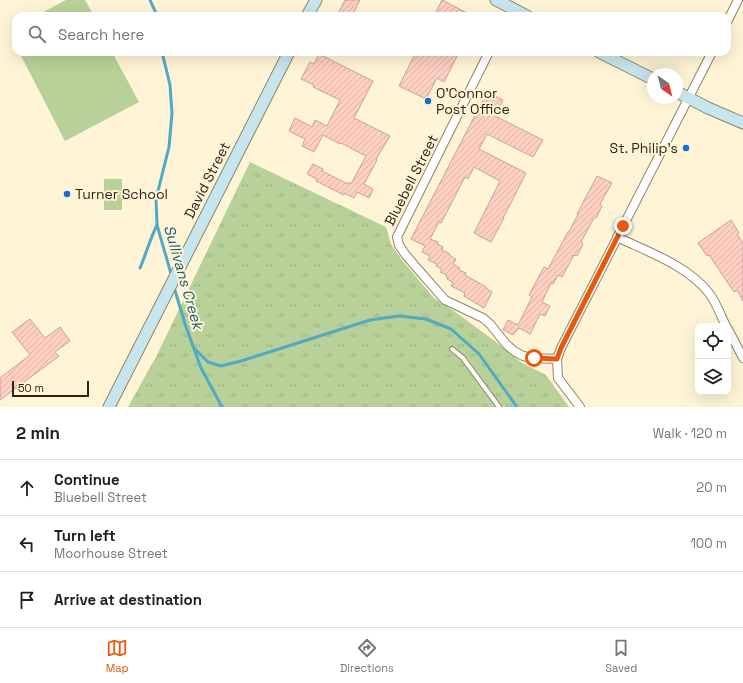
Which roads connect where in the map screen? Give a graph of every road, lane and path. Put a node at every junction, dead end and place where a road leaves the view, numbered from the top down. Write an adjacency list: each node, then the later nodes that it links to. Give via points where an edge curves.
1 (316, 0): 4 (street)
2 (496, 0): 5 (street)
3 (738, 0): 6 (street)
4 (309, 12)
5 (509, 12)
6 (731, 14)
7 (287, 56): 23 (street, David Street)
8 (487, 56): 20 (street, Bluebell Street, via 396,237 405,254 445,300 483,318 506,344 523,356)
9 (607, 56): 11 (street)
10 (710, 56): 13 (street)
11 (647, 77)
12 (683, 95): 13 (street)
13 (689, 98): 14 (street); 15 (street)
14 (743, 123)
15 (617, 238): 16 (street, via 693,276 710,294); 20 (street)
16 (724, 323)
17 (731, 335): 19 (street)
18 (452, 349): 22 (lane, via 463,358)
19 (743, 358)
20 (557, 359): 24 (street, via 558,378)
21 (502, 400): 22 (lane)
22 (498, 405)
23 (109, 407)
24 (580, 407)

